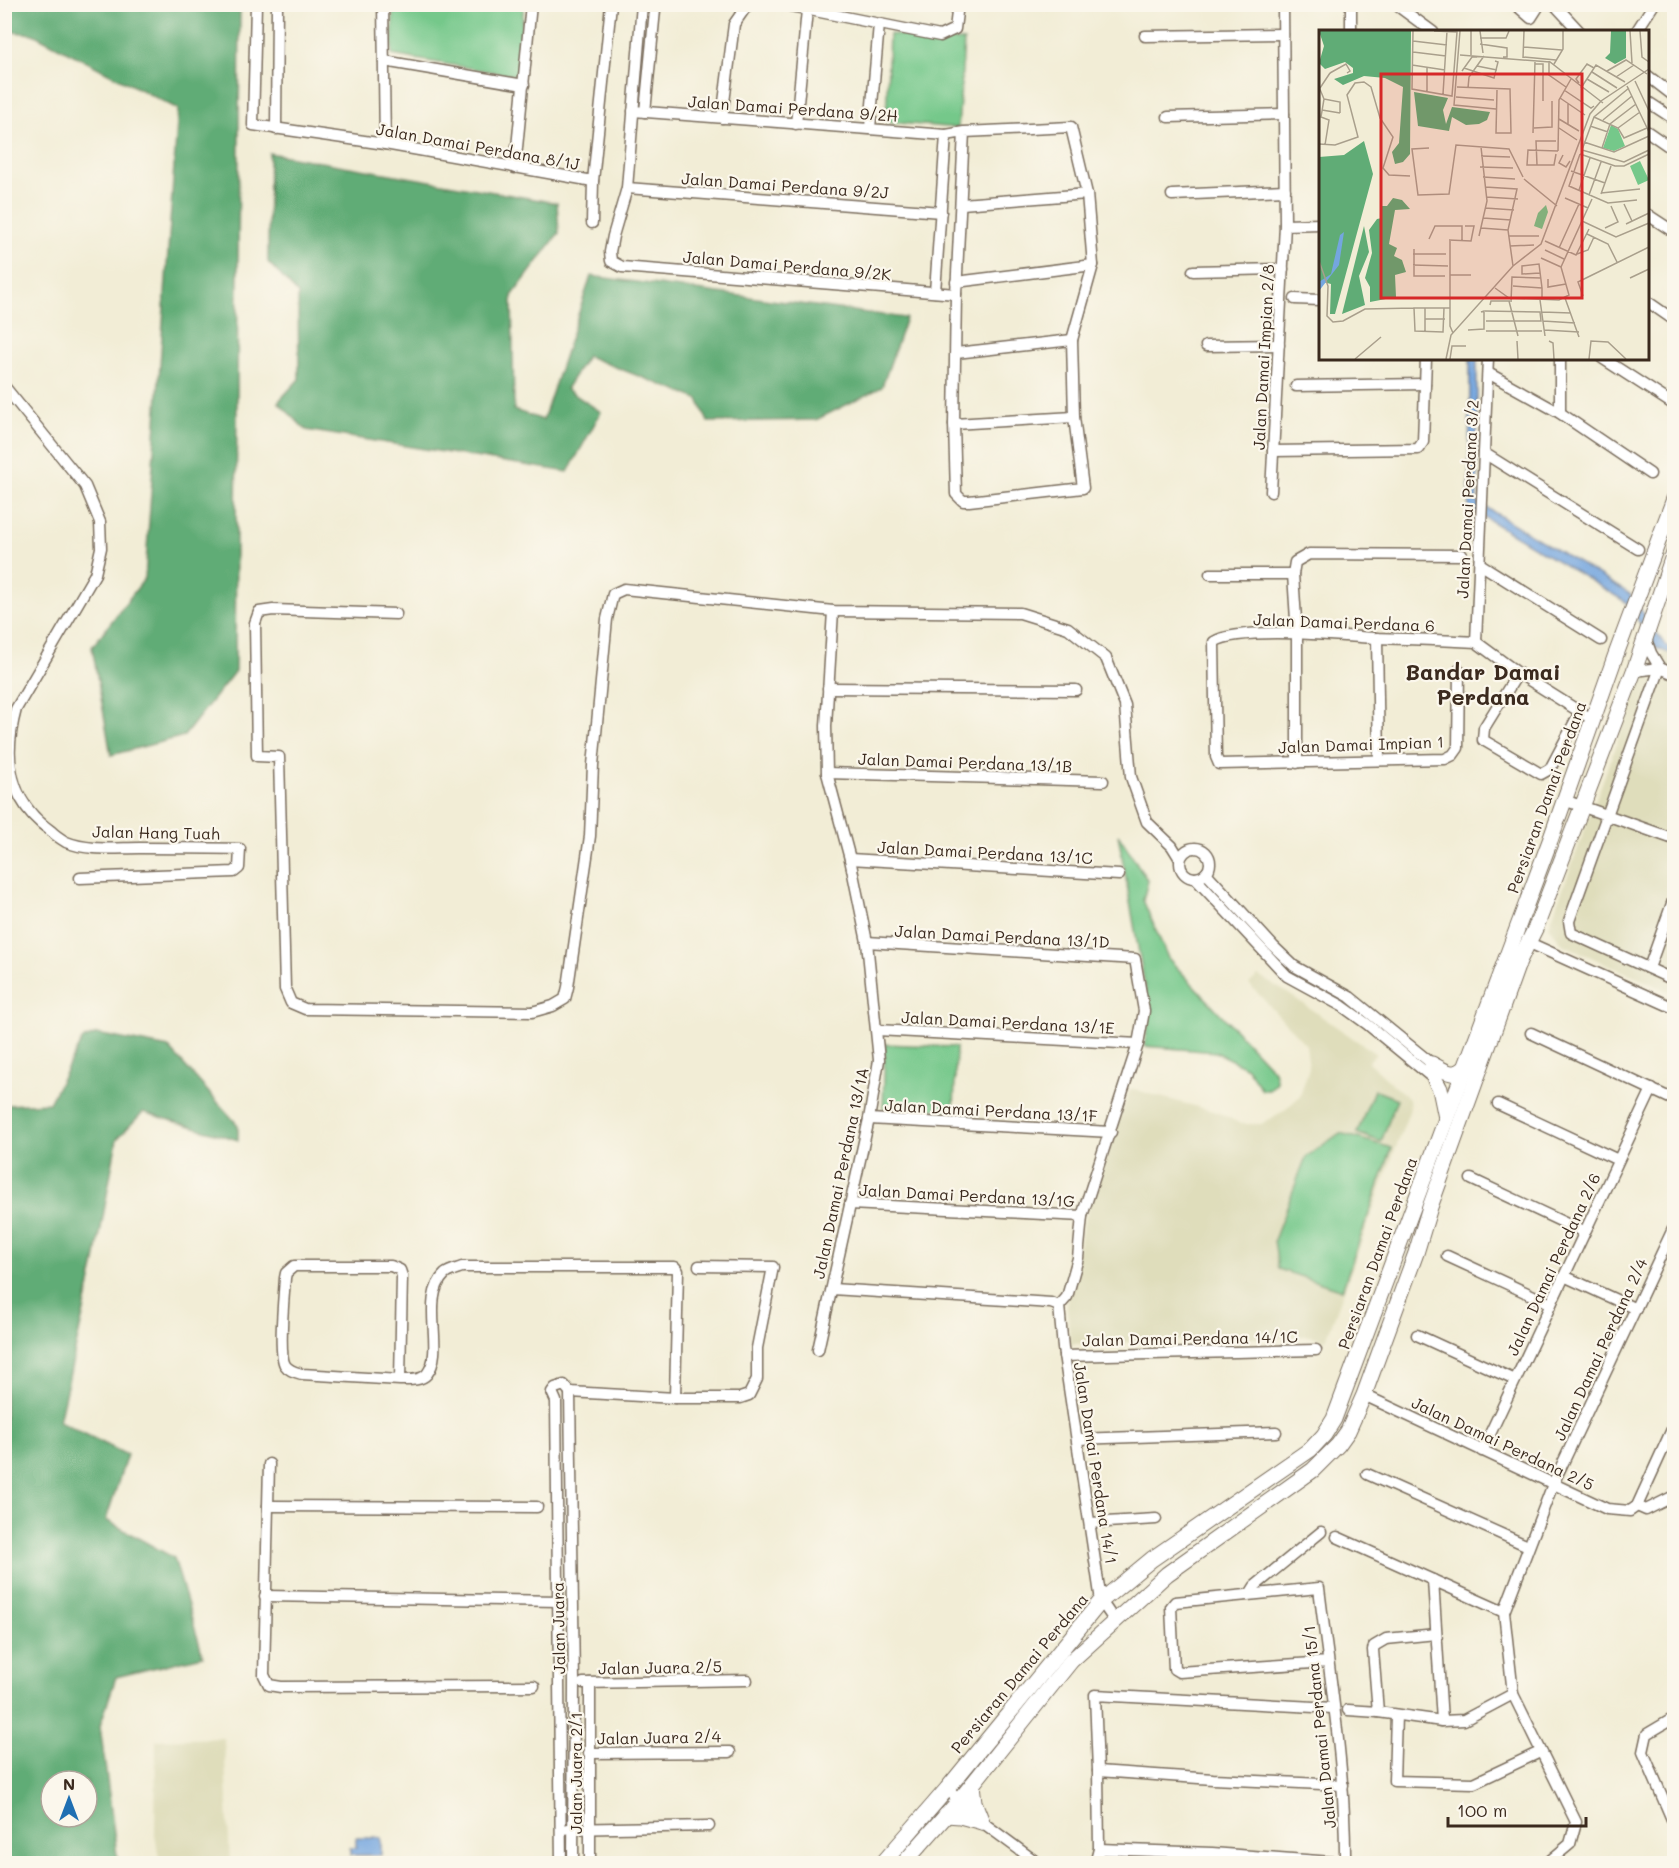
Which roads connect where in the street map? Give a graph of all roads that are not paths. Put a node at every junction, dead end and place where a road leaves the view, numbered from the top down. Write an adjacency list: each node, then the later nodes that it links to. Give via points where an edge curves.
1 (256, 4): 39 (street, Jalan Damai Perdana 8/1J, via 254,125)
2 (277, 4): 39 (street)
3 (383, 4): 26 (street)
4 (531, 4): 28 (street)
5 (611, 4): 45 (street, Jalan Damai Perdana 8/1J)
6 (642, 4): 31 (street)
7 (657, 4): 32 (street)
8 (748, 4): 36 (street, via 734,24)
9 (780, 4): 18 (street)
10 (958, 4): 19 (street, via 955,29 940,36)
11 (1283, 4): 24 (street, Jalan Damai Impian 2/8)
12 (1352, 4): 20 (street)
13 (1399, 4): 21 (street)
14 (1515, 4): 15 (street, via 1531,18)
15 (1540, 4)
16 (1554, 4): 22 (street)
17 (1654, 4): 23 (street)
18 (807, 10): 19 (street); 37 (street)
19 (879, 24): 38 (street)
20 (1351, 30)
21 (1430, 30)
22 (1578, 30)
23 (1637, 30)
24 (1283, 34): 25 (street); 33 (street, Jalan Damai Impian 2/8)
25 (1144, 36)
26 (384, 61): 28 (street); 42 (street)
27 (1649, 77): 29 (street)
28 (524, 85): 44 (street)
29 (1674, 96)
30 (1649, 103): 34 (street)
31 (633, 111): 32 (street, Jalan Damai Perdana 9/2H); 46 (street)
32 (645, 112): 36 (street, Jalan Damai Perdana 9/2H)
33 (1284, 114): 35 (street); 47 (street, Jalan Damai Impian 2/8)
34 (1673, 115)
35 (1168, 117)
36 (722, 118): 37 (street, Jalan Damai Perdana 9/2H)
37 (796, 124): 38 (street, Jalan Damai Perdana 9/2H)
38 (870, 128): 41 (street, Jalan Damai Perdana 9/2H)
39 (276, 129): 42 (street, Jalan Damai Perdana 8/1J)
40 (1649, 133): 43 (street)
41 (956, 134): 48 (street, Jalan Damai Perdana 9/2H, via 1071,127); 50 (street); 51 (street)
42 (384, 144): 44 (street, Jalan Damai Perdana 8/1J)
43 (1674, 150)
44 (515, 168): 45 (street, Jalan Damai Perdana 8/1J)
45 (594, 181): 53 (street)
46 (627, 189): 51 (street, Jalan Damai Perdana 9/2J); 61 (street, Jalan Damai Perdana 9/2K, via 610,252 616,265)
47 (1285, 190): 49 (street); 55 (street, Jalan Damai Impian 2/8)
48 (1087, 194): 50 (street); 57 (street)
49 (1172, 195)
50 (962, 204): 60 (street)
51 (941, 212): 61 (street)
52 (1649, 216): 56 (street)
53 (592, 223)
54 (1319, 224): 55 (street)
55 (1285, 225): 58 (street, Jalan Damai Impian 2/8)
56 (1674, 232)
57 (1093, 265): 60 (street); 67 (street)
58 (1283, 269): 59 (street); 68 (street, Jalan Damai Impian 2/8)
59 (1193, 271)
60 (956, 282): 62 (street)
61 (935, 292): 62 (street, Jalan Damai Perdana 9/2K)
62 (956, 294): 70 (street)
63 (1295, 299): 64 (street)
64 (1319, 300)
65 (1649, 304): 66 (street)
66 (1674, 320)
67 (1072, 340): 70 (street); 81 (street)
68 (1279, 345): 69 (street); 83 (street, Jalan Damai Impian 2/8)
69 (1206, 346)
70 (956, 353): 82 (street)
71 (1426, 360): 76 (street)
72 (1488, 360): 75 (street, Jalan Damai Perdana 3/2)
73 (1560, 360): 80 (street)
74 (1605, 360): 79 (street)
75 (1488, 374): 80 (street); 84 (street, Jalan Damai Perdana 3/2)
76 (1425, 384): 78 (street); 83 (street, via 1423,442 1418,449)
77 (4, 386): 124 (street, Jalan Hang Tuah, via 85,486 99,522 101,548 95,574 16,709 9,759 13,783 26,809 66,842 91,848 240,849 239,868 234,873)
78 (1296, 386)
79 (1673, 404)
80 (1560, 413): 85 (street)
81 (1074, 417): 82 (street); 82 (street, via 1083,488 969,501 958,497)
82 (954, 424)
83 (1273, 451): 86 (street, Jalan Damai Impian 2/8)
84 (1484, 453): 88 (street); 91 (street, Jalan Damai Perdana 3/2)
85 (1650, 474)
86 (1271, 492)
87 (1674, 499): 108 (main road, Persiaran Damai Perdana)
88 (1638, 549)
89 (1674, 553): 97 (main road, Persiaran Damai Perdana)
90 (1462, 555): 92 (street, via 1309,554)
91 (1480, 564): 99 (street); 100 (street, Jalan Damai Perdana 3/2)
92 (1294, 568): 93 (street); 96 (street)
93 (1210, 574)
94 (833, 611): 95 (street, via 642,590 624,589 613,594 607,620 590,836 565,999 532,1012 305,1009 291,1003 285,989 279,757 257,756 255,623 259,612 273,610); 106 (street, Jalan Damai Perdana 13/1A); 118 (street, via 1020,613 1068,628 1106,658 1125,705 1131,777 1147,822)
95 (396, 614)
96 (1297, 634): 98 (street, Jalan Damai Perdana 6); 110 (street); 111 (street, Jalan Damai Perdana 6, via 1254,634 1223,637 1214,642)
97 (1645, 637): 101 (street); 103 (main road, Persiaran Damai Perdana)
98 (1377, 638): 100 (street, Jalan Damai Perdana 6); 109 (street)
99 (1601, 640)
100 (1476, 642): 104 (street)
101 (1660, 668): 103 (street); 105 (street); 116 (street)
102 (1459, 670): 109 (street, Jalan Damai Impian 1, via 1458,748 1454,755 1445,759)
103 (1634, 671): 115 (main road, Persiaran Damai Perdana)
104 (1518, 673): 108 (street); 108 (street, via 1484,728 1483,740 1541,774 1551,769)
105 (1674, 674)
106 (828, 688): 107 (street); 112 (street, Jalan Damai Perdana 13/1A)
107 (1076, 690)
108 (1586, 716): 114 (main road, Persiaran Damai Perdana)
109 (1379, 760): 110 (street, Jalan Damai Impian 1)
110 (1297, 763): 111 (street, Jalan Damai Impian 1)
111 (1219, 764)
112 (827, 773): 113 (street, Jalan Damai Perdana 13/1B); 120 (street, Jalan Damai Perdana 13/1A)
113 (1103, 780)
114 (1564, 800): 115 (street); 136 (main road, Persiaran Damai Perdana)
115 (1582, 806): 116 (street); 126 (main road, Persiaran Damai Perdana)
116 (1606, 814): 117 (street); 129 (street, via 1569,921 1571,933)
117 (1674, 839)
118 (1172, 846): 119 (street); 121 (street)
119 (1188, 849): 121 (street); 123 (street, via 1198,848 1208,855 1210,865)
120 (850, 859): 122 (street, Jalan Damai Perdana 13/1C); 127 (street, Jalan Damai Perdana 13/1A)
121 (1180, 859): 123 (street, via 1182,871 1188,876)
122 (1119, 875)
123 (1200, 875): 135 (street, via 1294,966 1350,997); 137 (street, via 1287,976 1342,1006)
124 (80, 878)
125 (1674, 898): 129 (street)
126 (1536, 927): 128 (main road, Persiaran Damai Perdana); 139 (main road, Persiaran Damai Perdana)
127 (867, 942): 132 (street, Jalan Damai Perdana 13/1A); 134 (street, Jalan Damai Perdana 13/1D, via 1135,958 1144,1011)
128 (1534, 945): 131 (street); 139 (main road, Persiaran Damai Perdana, via 1478,1095)
129 (1649, 968): 130 (street)
130 (1674, 980)
131 (1674, 1008)
132 (876, 1030): 134 (street, Jalan Damai Perdana 13/1E); 143 (street, Jalan Damai Perdana 13/1A, via 879,1060)
133 (1531, 1033): 138 (street)
134 (1138, 1044): 144 (street)
135 (1432, 1064): 136 (main road, via 1450,1074); 139 (street)
136 (1465, 1068): 139 (main road, Persiaran Damai Perdana)
137 (1435, 1080): 139 (street); 142 (main road)
138 (1652, 1089): 140 (street); 145 (street, Jalan Damai Perdana 2/6)
139 (1463, 1097): 142 (main road, Persiaran Damai Perdana); 165 (main road, Persiaran Damai Perdana)
140 (1674, 1100)
141 (1498, 1104): 145 (street)
142 (1446, 1118): 171 (main road, Persiaran Damai Perdana, via 1334,1419 1319,1441)
143 (869, 1119): 144 (street, Jalan Damai Perdana 13/1F); 147 (street, Jalan Damai Perdana 13/1A)
144 (1111, 1132): 148 (street)
145 (1618, 1160): 150 (street, Jalan Damai Perdana 2/6)
146 (1471, 1179): 150 (street)
147 (850, 1204): 148 (street, Jalan Damai Perdana 13/1G); 154 (street, Jalan Damai Perdana 13/1A)
148 (1082, 1216): 156 (street, via 1078,1258 1067,1297)
149 (1674, 1230): 157 (street, Jalan Damai Perdana 2/4)
150 (1584, 1232): 153 (street, Jalan Damai Perdana 2/6)
151 (1447, 1256): 155 (street)
152 (699, 1266): 166 (street, via 774,1270 757,1348 757,1379 749,1395 740,1398)
153 (1564, 1276): 155 (street, Jalan Damai Perdana 2/6); 157 (street)
154 (832, 1289): 156 (street); 159 (street, Jalan Damai Perdana 13/1A)
155 (1551, 1304): 163 (street, Jalan Damai Perdana 2/6)
156 (1059, 1306): 161 (street, Jalan Damai Perdana 14/1)
157 (1636, 1309): 175 (street, Jalan Damai Perdana 2/4)
158 (1417, 1335): 163 (street)
159 (818, 1350)
160 (1316, 1350): 161 (street, Jalan Damai Perdana 14/1C)
161 (1064, 1356): 169 (street, Jalan Damai Perdana 14/1)
162 (400, 1380): 162 (street, via 302,1374 286,1366 282,1349 285,1278 289,1268 391,1266 400,1270); 166 (street, via 420,1379 428,1373 434,1349 434,1299 438,1283 447,1272 462,1268 672,1267 678,1271)
163 (1515, 1380): 170 (street, Jalan Damai Perdana 2/6)
164 (570, 1392): 166 (street); 188 (street, Jalan Juara, via 564,1385 552,1392 556,1401); 195 (street, Jalan Juara)
165 (1364, 1395): 170 (street, Jalan Damai Perdana 2/5); 174 (main road, Persiaran Damai Perdana, via 1338,1445)
166 (675, 1398)
167 (1674, 1425): 179 (street)
168 (1276, 1432): 169 (street)
169 (1077, 1439): 181 (street, Jalan Damai Perdana 14/1)
170 (1482, 1451): 175 (street, Jalan Damai Perdana 2/5)
171 (1292, 1462): 174 (main road, via 1286,1473); 189 (main road, Persiaran Damai Perdana, via 1152,1559)
172 (269, 1464): 177 (street)
173 (1367, 1474): 184 (street)
174 (1299, 1481): 191 (main road, Persiaran Damai Perdana, via 1167,1574)
175 (1553, 1484): 179 (street, Jalan Damai Perdana 2/5, via 1607,1509); 184 (street, Jalan Damai Perdana 2/4)
176 (1674, 1496): 179 (street, via 1646,1509)
177 (268, 1506): 178 (street); 187 (street)
178 (537, 1507)
179 (1634, 1508)
180 (1156, 1520): 181 (street)
181 (1090, 1523): 189 (street, Jalan Damai Perdana 14/1)
182 (1321, 1532): 186 (street)
183 (1337, 1537): 185 (street)
184 (1528, 1546): 190 (street, Jalan Damai Perdana 2/4)
185 (1433, 1580): 190 (street); 192 (street)
186 (1250, 1594): 193 (street, Jalan Damai Perdana 15/1, via 1319,1588); 193 (street, via 1175,1602 1174,1669 1179,1672)
187 (265, 1596): 188 (street); 197 (street, via 264,1676 269,1685)
188 (559, 1601): 217 (street, Jalan Juara)
189 (1101, 1601): 191 (street, Jalan Damai Perdana 14/1); 211 (main road, Persiaran Damai Perdana)
190 (1504, 1612): 198 (street)
191 (1114, 1620): 209 (main road, Persiaran Damai Perdana, via 1071,1661)
192 (1436, 1634): 201 (street, via 1386,1640 1374,1646); 204 (street)
193 (1328, 1662): 199 (street, Jalan Damai Perdana 15/1)
194 (747, 1680): 196 (street, Jalan Juara 2/5)
195 (574, 1682): 196 (street, Jalan Juara 2/5); 217 (street, Jalan Juara)
196 (590, 1683): 207 (street, Jalan Juara 2/1)
197 (534, 1686)
198 (1513, 1694): 204 (street, via 1464,1719); 206 (street)
199 (1333, 1708): 208 (street, via 1095,1695); 210 (street, Jalan Damai Perdana 15/1)
200 (1347, 1710): 201 (street)
201 (1378, 1712): 202 (street)
202 (1396, 1715): 204 (street); 206 (street, via 1394,1781 1474,1783)
203 (1674, 1718): 215 (street, via 1647,1734 1643,1752)
204 (1442, 1721)
205 (730, 1752): 207 (street, Jalan Juara 2/4)
206 (1540, 1752): 228 (street, via 1576,1822 1570,1844)
207 (589, 1753): 218 (street, Jalan Juara 2/1)
208 (1098, 1771): 210 (street); 219 (street)
209 (972, 1785): 212 (main road, Persiaran Damai Perdana); 214 (main road)
210 (1343, 1785): 227 (street, Jalan Damai Perdana 15/1)
211 (947, 1789): 212 (street); 223 (main road, Persiaran Damai Perdana)
212 (959, 1800): 213 (main road, Persiaran Damai Perdana); 214 (street)
213 (946, 1815): 214 (main road); 224 (main road, Persiaran Damai Perdana)
214 (982, 1822): 225 (street)
215 (1674, 1824)
216 (709, 1826): 218 (street)
217 (567, 1829): 218 (street); 220 (street, Jalan Juara); 221 (street, Jalan Juara)
218 (590, 1829): 222 (street, Jalan Juara 2/1)
219 (1098, 1849): 226 (street); 227 (street)
220 (561, 1863)
221 (573, 1863)
222 (590, 1863)
223 (882, 1863)
224 (903, 1863)
225 (1039, 1863)
226 (1095, 1863)
227 (1345, 1863)
228 (1546, 1863)

